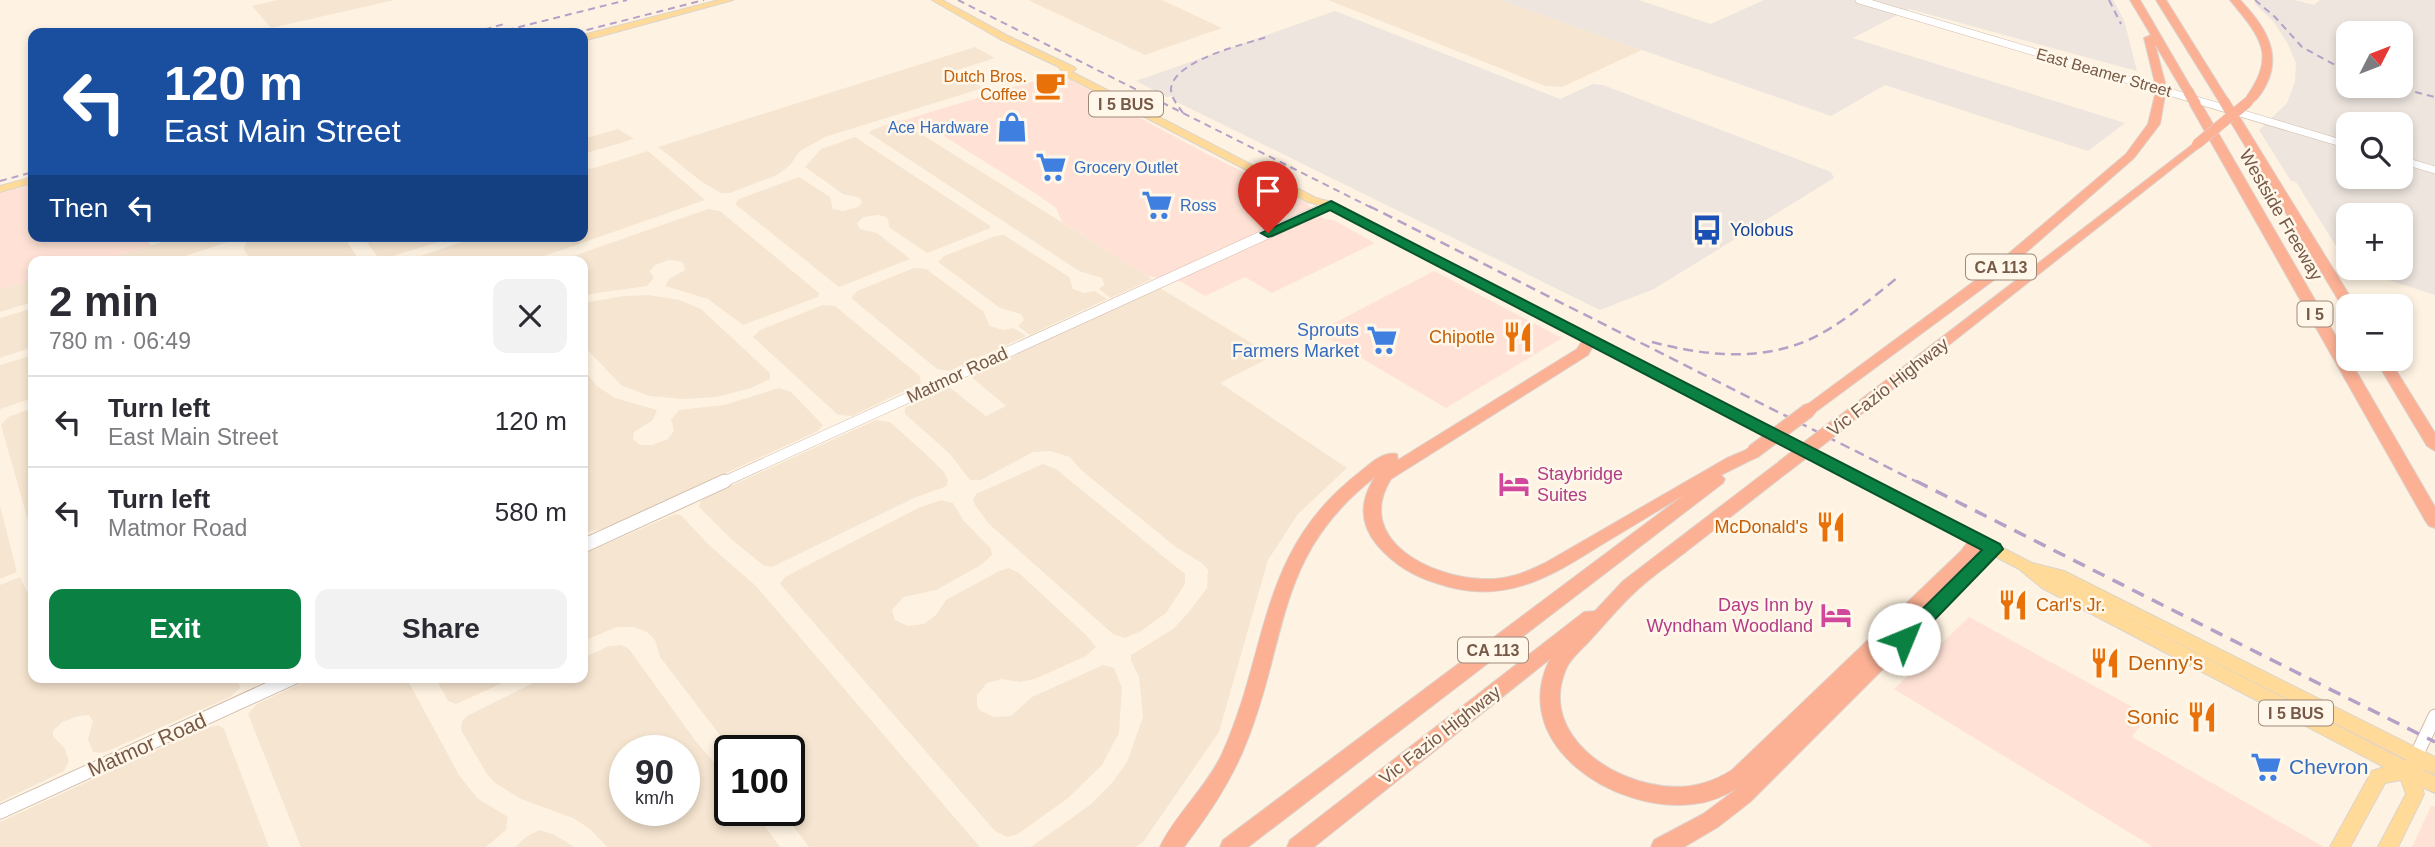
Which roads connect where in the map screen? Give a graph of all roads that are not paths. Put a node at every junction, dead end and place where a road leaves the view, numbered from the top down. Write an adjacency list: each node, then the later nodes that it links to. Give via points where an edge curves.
1 (729, 0): 8 (main road)
2 (936, 0): 14 (main road, I 5 BUS, via 1067,73 1312,200)
3 (1858, 0): 9 (street, East Beamer Street)
4 (2135, 0): 7 (highway, Westside Freeway / I 5)
5 (2161, 0): 15 (highway, Westside Freeway / I 5, bridge)
6 (2235, 0): 24 (highway, Vic Fazio Highway / CA 113, bridge, via 2267,42 2269,64 2263,87 2248,102)
7 (2144, 15): 19 (highway, Vic Fazio Highway / CA 113, bridge, via 2160,89 2154,124 2130,156 1993,274); 20 (highway, Westside Freeway / I 5, bridge)
8 (588, 37)
9 (2336, 141)
10 (2413, 164): 11 (street)
11 (2435, 170)
12 (28, 181): 13 (main road)
13 (0, 189)
14 (1331, 205): 16 (main road, I 5 BUS); 21 (street, Matmor Road)
15 (2342, 294)
16 (1589, 341): 19 (highway, via 1583,352 1385,475 1376,488 1371,517 1386,545 1406,562 1447,579 1478,585 1518,582); 22 (main road, I 5 BUS); 33 (highway, via 1389,459 1328,510 1309,535 1282,590 1238,738 1221,776)
17 (2389, 371): 18 (highway)
18 (2435, 446)
19 (1753, 452): 34 (highway, Vic Fazio Highway / CA 113)
20 (2435, 522)
21 (588, 544)
22 (1986, 545): 23 (main road, I 5 BUS); 24 (highway, via 1967,555 1739,776 1721,789 1689,796 1621,785 1589,767 1553,726 1547,703 1550,678 1558,663); 36 (highway, via 1753,787 1728,810)
23 (2025, 565): 25 (main road, I 5 BUS, via 2048,584); 26 (main road, I 5 BUS, via 2059,575)
24 (1629, 586): 35 (highway, Vic Fazio Highway / CA 113)
25 (2101, 611): 26 (main road, via 2119,611); 29 (main road, I 5 BUS)
26 (2183, 638): 29 (main road, I 5 BUS, via 2370,733)
27 (282, 683): 32 (street, Matmor Road)
28 (2435, 716): 29 (street)
29 (2412, 764): 30 (main road, I 5 BUS); 31 (main road, I 5 BUS); 37 (main road, via 2379,776); 38 (main road, via 2415,794)
30 (2435, 766)
31 (2435, 785)
32 (0, 812)
33 (1171, 847)
34 (1231, 847)
35 (1298, 847)
36 (1662, 847)
37 (2340, 847)
38 (2388, 847)

